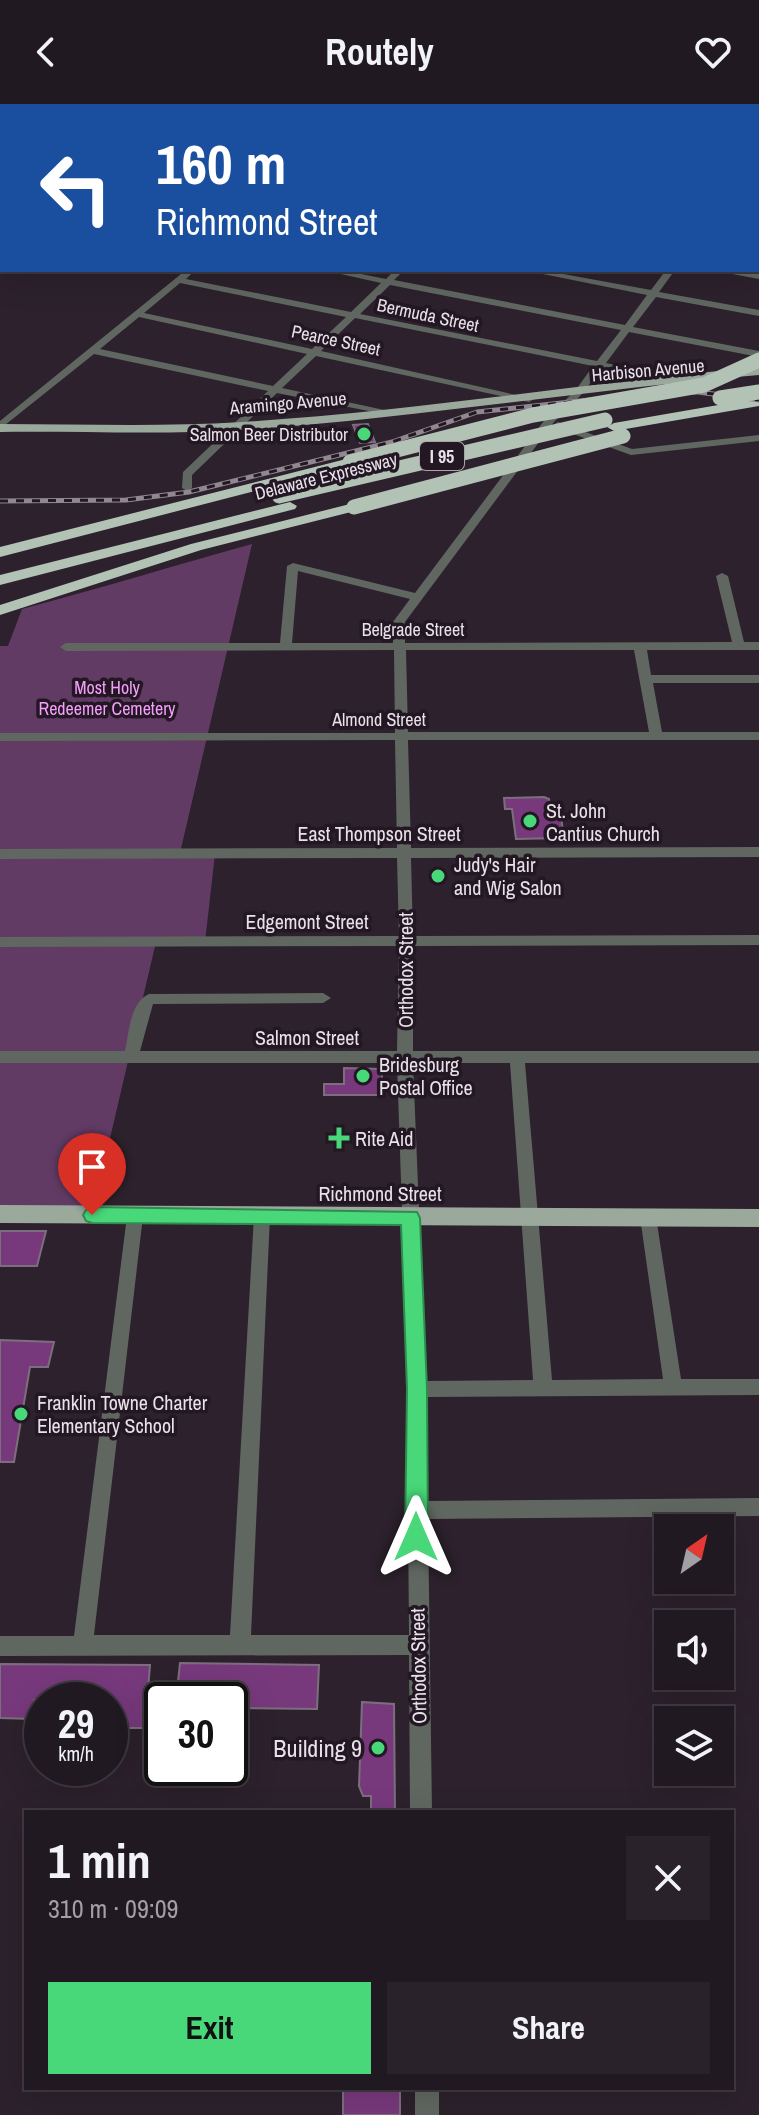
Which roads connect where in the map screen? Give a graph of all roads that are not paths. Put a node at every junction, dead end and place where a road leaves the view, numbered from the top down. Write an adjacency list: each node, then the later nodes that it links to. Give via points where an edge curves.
1 (188, 272): 8 (street)
2 (337, 272): 9 (street)
3 (398, 272): 9 (street)
4 (538, 272): 10 (street)
5 (670, 272): 10 (street, Orthodox Street)
6 (738, 272): 7 (street)
7 (759, 276)
8 (178, 280): 12 (street); 13 (street, Bermuda Street)
9 (388, 282): 13 (street); 14 (street)
10 (653, 294): 11 (street); 14 (street, Orthodox Street)
11 (759, 313)
12 (136, 314): 15 (street); 16 (street, Pearce Street)
13 (353, 316): 16 (street); 18 (street, Bermuda Street)
14 (625, 328): 17 (street); 18 (street, Orthodox Street)
15 (90, 350): 23 (street); 31 (street)
16 (316, 352): 23 (street); 25 (street, Pearce Street)
17 (759, 357): 34 (highway, bridge, via 704,385 533,415)
18 (597, 366): 21 (street, Bermuda Street); 24 (street, Orthodox Street)
19 (759, 371): 21 (main road, Harbison Avenue)
20 (759, 378): 24 (main road, Harbison Avenue)
21 (671, 379): 24 (main road, Harbison Avenue)
22 (759, 390): 27 (highway, Delaware Expressway / I 95, bridge); 34 (highway, bridge, via 629,403)
23 (274, 391): 28 (street); 30 (street)
24 (578, 393): 25 (main road, Aramingo Avenue); 29 (street, Orthodox Street)
25 (529, 399): 28 (main road, Aramingo Avenue)
26 (759, 404): 27 (highway)
27 (728, 405): 32 (highway); 32 (highway, Delaware Expressway / I 95)
28 (385, 413): 30 (main road, Aramingo Avenue)
29 (550, 420): 33 (street, via 631,452); 43 (street, Orthodox Street)
30 (240, 426): 31 (main road, Aramingo Avenue); 35 (street, via 187,474)
31 (0, 427)
32 (614, 427): 36 (highway, Delaware Expressway / I 95); 44 (highway, bridge, via 196,547)
33 (759, 438)
34 (350, 462): 36 (highway)
35 (187, 488)
36 (280, 495): 37 (highway); 40 (highway, Delaware Expressway / I 95); 42 (highway, Delaware Expressway / I 95)
37 (185, 505): 38 (highway); 39 (highway)
38 (0, 543)
39 (0, 552)
40 (0, 567)
41 (722, 576): 45 (street)
42 (0, 580)
43 (416, 597): 48 (street, via 293,566); 49 (street, Orthodox Street, via 399,622)
44 (0, 610)
45 (739, 646): 46 (street, Belgrade Street); 50 (street, Belgrade Street)
46 (759, 646)
47 (66, 647): 48 (street, Belgrade Street)
48 (286, 647): 49 (street, Belgrade Street)
49 (398, 647): 50 (street, Belgrade Street); 56 (street, Orthodox Street)
50 (640, 647): 51 (street)
51 (645, 679): 52 (street); 53 (street)
52 (759, 679)
53 (656, 736): 54 (street, Almond Street); 56 (street, Almond Street)
54 (759, 736)
55 (0, 737): 56 (street, Almond Street)
56 (400, 737): 58 (street, Orthodox Street)
57 (759, 852): 58 (street, East Thompson Street)
58 (402, 853): 59 (street, East Thompson Street); 61 (street, Orthodox Street)
59 (0, 854)
60 (759, 940): 61 (street, Edgemont Street)
61 (406, 941): 62 (street, Edgemont Street); 67 (street, Orthodox Street)
62 (0, 942)
63 (323, 998): 66 (street, via 149,999)
64 (517, 1056): 67 (street, Salmon Street); 68 (street, Salmon Street); 72 (street)
65 (0, 1057): 66 (street, Salmon Street)
66 (131, 1057): 67 (street, Salmon Street)
67 (405, 1057): 74 (street, Orthodox Street)
68 (759, 1057)
69 (0, 1214): 70 (main road, Richmond Street)
70 (135, 1216): 71 (main road, Richmond Street); 82 (street)
71 (262, 1216): 74 (main road, Richmond Street); 83 (street)
72 (531, 1216): 73 (main road, Richmond Street); 74 (main road, Richmond Street); 78 (street)
73 (648, 1217): 75 (main road, Richmond Street); 76 (street)
74 (410, 1218): 79 (street, Orthodox Street)
75 (759, 1218)
76 (673, 1387): 77 (street); 78 (street)
77 (759, 1387)
78 (543, 1388): 79 (street)
79 (417, 1389): 81 (street, Orthodox Street)
80 (759, 1507): 81 (street)
81 (416, 1510): 84 (street, Orthodox Street)
82 (83, 1645): 83 (street); 85 (street)
83 (240, 1645): 84 (street)
84 (417, 1645): 86 (street, Orthodox Street)
85 (0, 1646)
86 (421, 1810)
87 (427, 2090): 88 (street)
88 (427, 2115)

